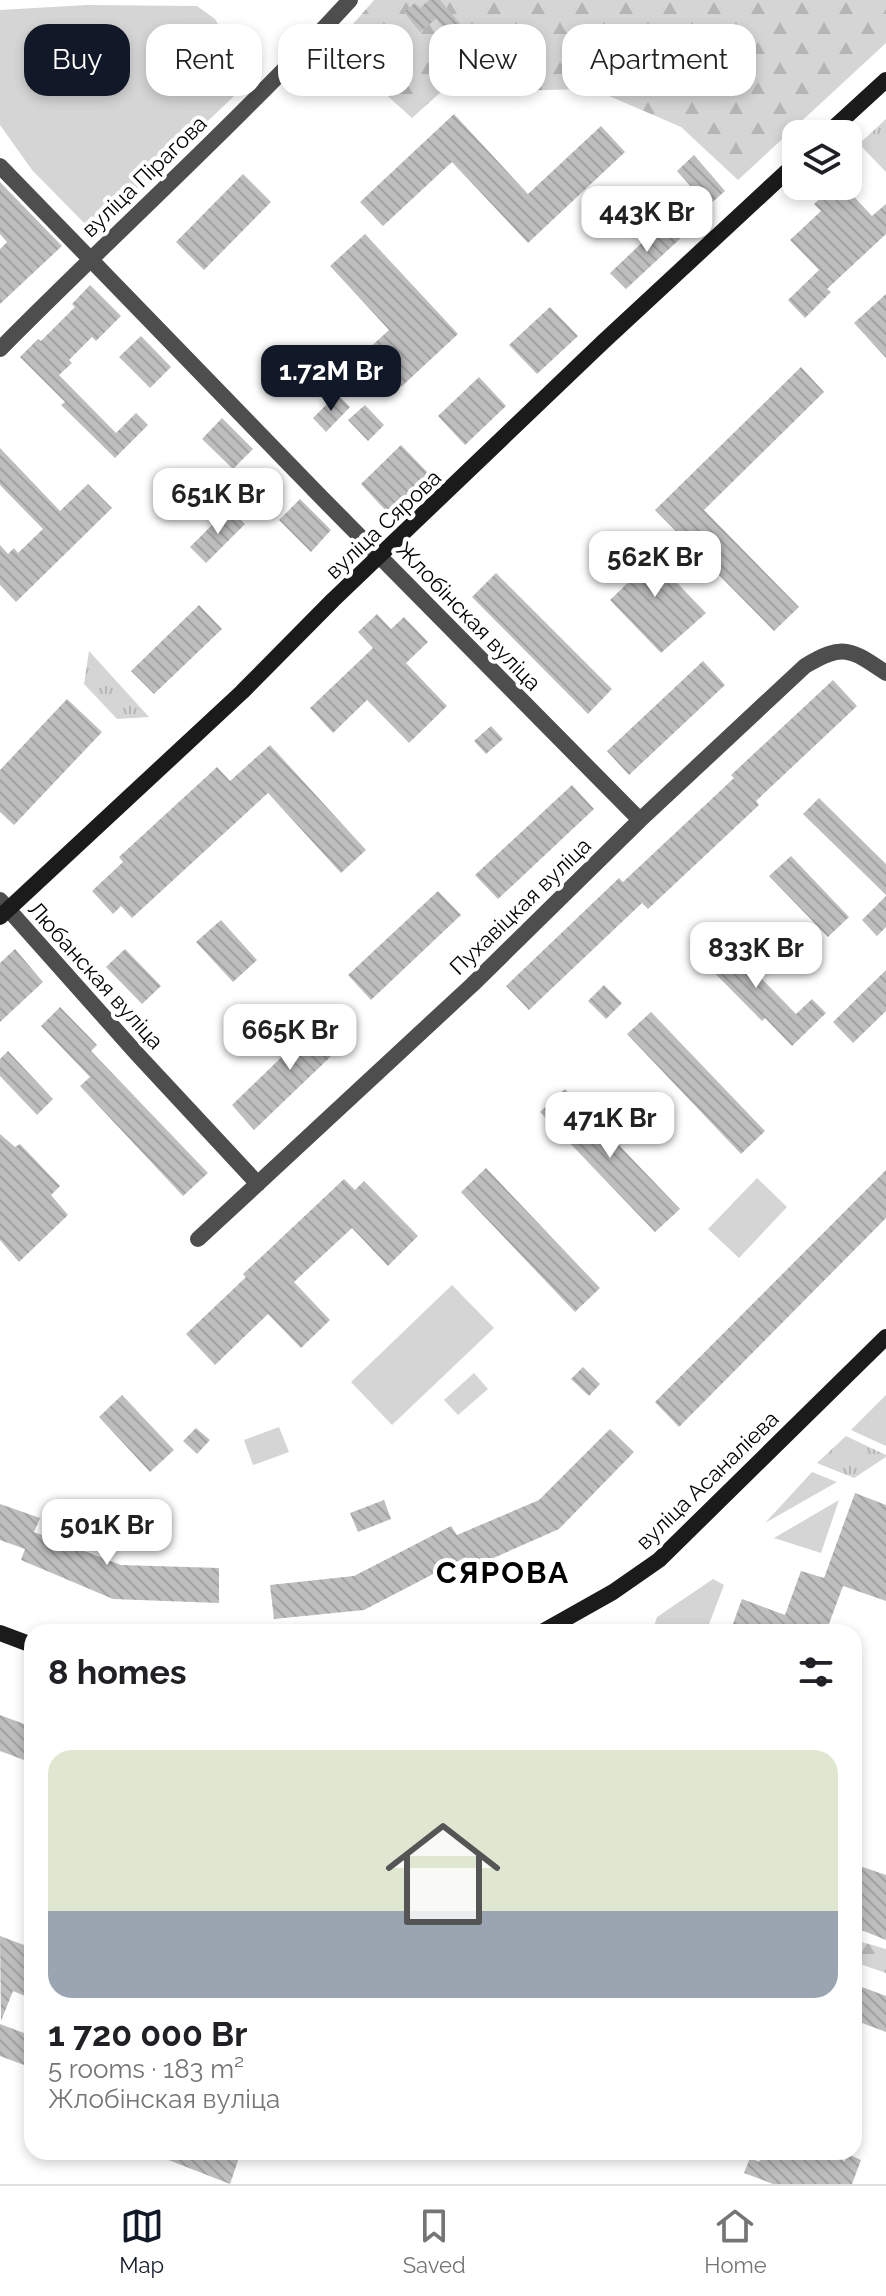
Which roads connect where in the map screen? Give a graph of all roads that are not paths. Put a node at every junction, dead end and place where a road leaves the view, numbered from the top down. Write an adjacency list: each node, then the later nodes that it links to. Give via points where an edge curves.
1 (350, 0): 6 (street, вуліца Пірагова)
2 (886, 80): 3 (street)
3 (842, 120)
4 (0, 166): 6 (street, Жлобінская вуліца)
5 (782, 176): 8 (street, вуліца Сярова)
6 (90, 259): 7 (street, вуліца Пірагова); 8 (street, Жлобінская вуліца)
7 (0, 349)
8 (380, 556): 10 (street, Жлобінская вуліца); 11 (street, вуліца Сярова, via 242,692)
9 (886, 673): 10 (street, Пухавіцкая вуліца, via 841,650 814,660)
10 (640, 820): 12 (street, Пухавіцкая вуліца)
11 (3, 909): 12 (street, Любанская вуліца)
12 (258, 1184): 13 (street, Пухавіцкая вуліца)
13 (198, 1239)
14 (886, 1337): 15 (street, вуліца Асаналіева, via 659,1560)
15 (556, 1624)
16 (0, 1633): 17 (street)
17 (24, 1642)

